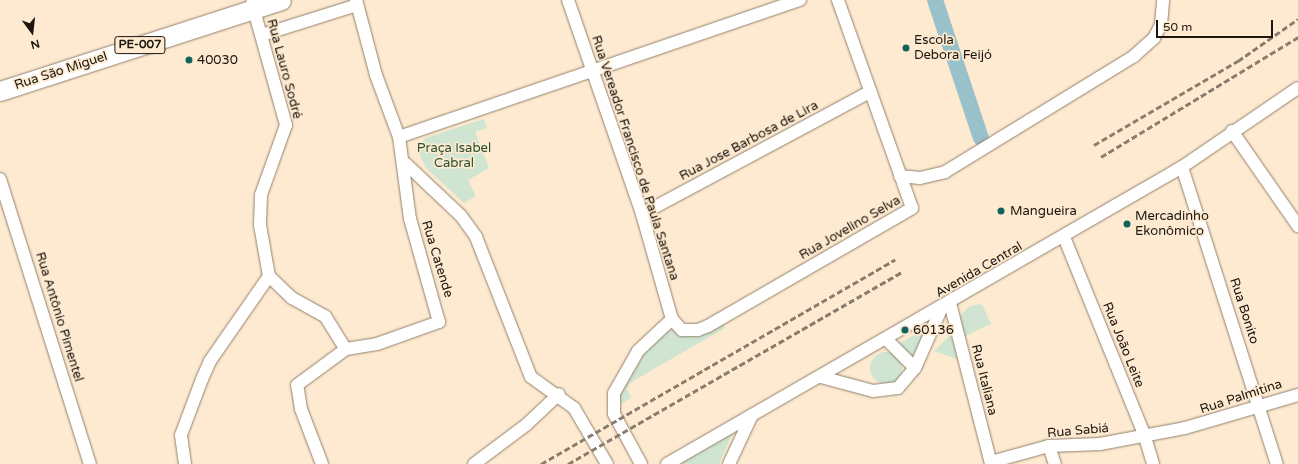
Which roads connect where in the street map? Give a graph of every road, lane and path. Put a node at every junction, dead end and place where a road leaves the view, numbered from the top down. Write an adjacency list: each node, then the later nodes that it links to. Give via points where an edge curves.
1 (281, 0): 7 (main road, Rua São Miguel / PE-007)
2 (568, 0): 9 (street, Rua Vereador Francisco de Paula Santana)
3 (800, 0): 9 (street)
4 (838, 0): 12 (street, Rua Jovelino Selva)
5 (1163, 0): 17 (street, via 1161,25 1154,38 1134,56 945,172 920,178)
6 (356, 2): 8 (street); 14 (street, Rua Catende, via 376,75)
7 (252, 4): 8 (street, Rua Lauro Sodré); 11 (main road, Rua São Miguel / PE-007)
8 (262, 35): 22 (street, Rua Lauro Sodré, via 286,125 261,195 260,224)
9 (591, 72): 14 (street); 19 (street, Rua Vereador Francisco de Paula Santana)
10 (1298, 88): 13 (street, Avenida Central)
11 (0, 91)
12 (870, 92): 17 (street, Rua Jovelino Selva); 19 (street, Rua Jose Barbosa de Lira)
13 (1232, 131): 16 (street, Avenida Central); 20 (street)
14 (399, 137): 15 (street, Rua Catende)
15 (406, 164): 26 (street, Rua Catende, via 410,219 439,314 439,322 435,327 377,344); 29 (street, via 461,216 476,237 530,377 537,385)
16 (1182, 167): 21 (street, Avenida Central); 31 (street, Rua Bonito)
17 (900, 176): 24 (street, Rua Jovelino Selva, via 912,208 708,326 698,330 682,330)
18 (0, 179): 36 (street, Rua Antônio Pimentel)
19 (642, 214): 24 (street, Rua Vereador Francisco de Paula Santana)
20 (1298, 226)
21 (1064, 237): 23 (street, Avenida Central); 33 (street, Rua João Leite)
22 (269, 276): 26 (street, via 292,298 325,316); 37 (street, via 210,361 181,435)
23 (946, 305): 25 (street, Avenida Central); 27 (street); 35 (street, Rua Italiana)
24 (672, 319): 41 (street, via 638,351 614,393 614,414)
25 (886, 339): 27 (street); 28 (street, Avenida Central)
26 (346, 349): 38 (street, via 297,385 301,409)
27 (915, 368): 28 (street, via 898,388 883,392)
28 (821, 377): 32 (street, Avenida Central)
29 (559, 394): 39 (street, via 526,425); 40 (street, via 584,423)
30 (1298, 395): 31 (street, Rua Palmitina)
31 (1260, 403): 33 (street, Rua Palmitina, via 1247,413 1231,418); 46 (street, Rua Bonito)
32 (752, 415): 42 (street, Avenida Central); 43 (street)
33 (1144, 434): 34 (street, Rua Sabiá, via 1100,444); 45 (street, Rua João Leite)
34 (1050, 446): 35 (street, Rua Sabiá); 44 (street)
35 (991, 463)
36 (90, 464)
37 (185, 464)
38 (322, 464)
39 (474, 464)
40 (607, 464)
41 (641, 464)
42 (667, 464)
43 (729, 464)
44 (1055, 464)
45 (1153, 464)
46 (1277, 464)

